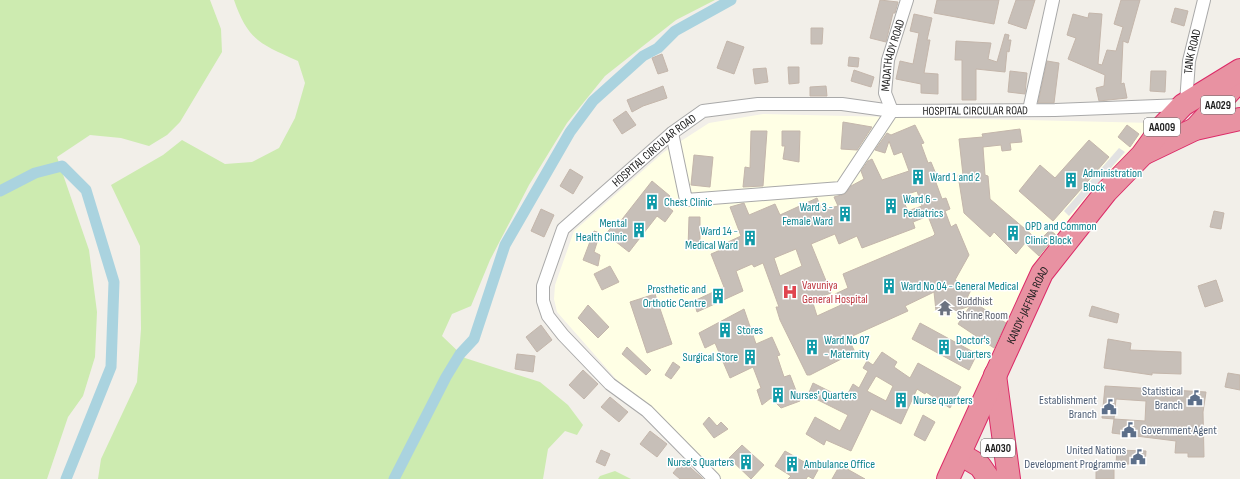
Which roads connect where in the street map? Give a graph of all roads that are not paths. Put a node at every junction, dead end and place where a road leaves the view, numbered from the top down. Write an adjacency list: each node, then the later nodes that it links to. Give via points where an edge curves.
1 (907, 0): 10 (street, MADATHADY ROAD, via 888,60 885,93)
2 (1053, 0): 8 (street)
3 (1204, 0): 9 (street, TANK ROAD)
4 (1239, 84): 5 (highway, AA029); 9 (highway, AA029)
5 (1216, 106): 7 (highway, AA009); 9 (highway, AA009); 12 (highway, AA029)
6 (1133, 108): 8 (street, HOSPITAL CIRCULAR ROAD); 9 (street, HOSPITAL CIRCULAR ROAD); 9 (street, HOSPITAL CIRCULAR ROAD)
7 (1240, 109)
8 (1029, 110): 10 (street, HOSPITAL CIRCULAR ROAD)
9 (1179, 110): 12 (highway, HOSPITAL CIRCULAR ROAD); 14 (highway, KANDY-JAFFNA ROAD / AA009)
10 (892, 111): 13 (street, HOSPITAL CIRCULAR ROAD, via 842,104 758,104 703,111); 13 (street, via 841,188 686,200)
11 (1240, 119): 12 (highway, AA009)
12 (1195, 129): 14 (highway, KANDY-JAFFNA ROAD / AA009)
13 (672, 133): 18 (street, HOSPITAL CIRCULAR ROAD, via 563,228 543,286 543,301 548,316 610,384 647,410)
14 (1142, 155): 15 (highway, KANDY-JAFFNA ROAD / AA009, via 1106,192 1042,273)
15 (995, 374): 16 (highway, KANDY-JAFFNA ROAD / AA009); 21 (highway)
16 (973, 425): 17 (highway, KANDY-JAFFNA ROAD / AA009); 21 (highway, AA030, via 1002,453)
17 (960, 454): 19 (highway, KANDY-JAFFNA ROAD / AA009); 20 (highway, AA030, via 980,466)
18 (714, 479)
19 (948, 479)
20 (989, 479)
21 (1008, 479)

